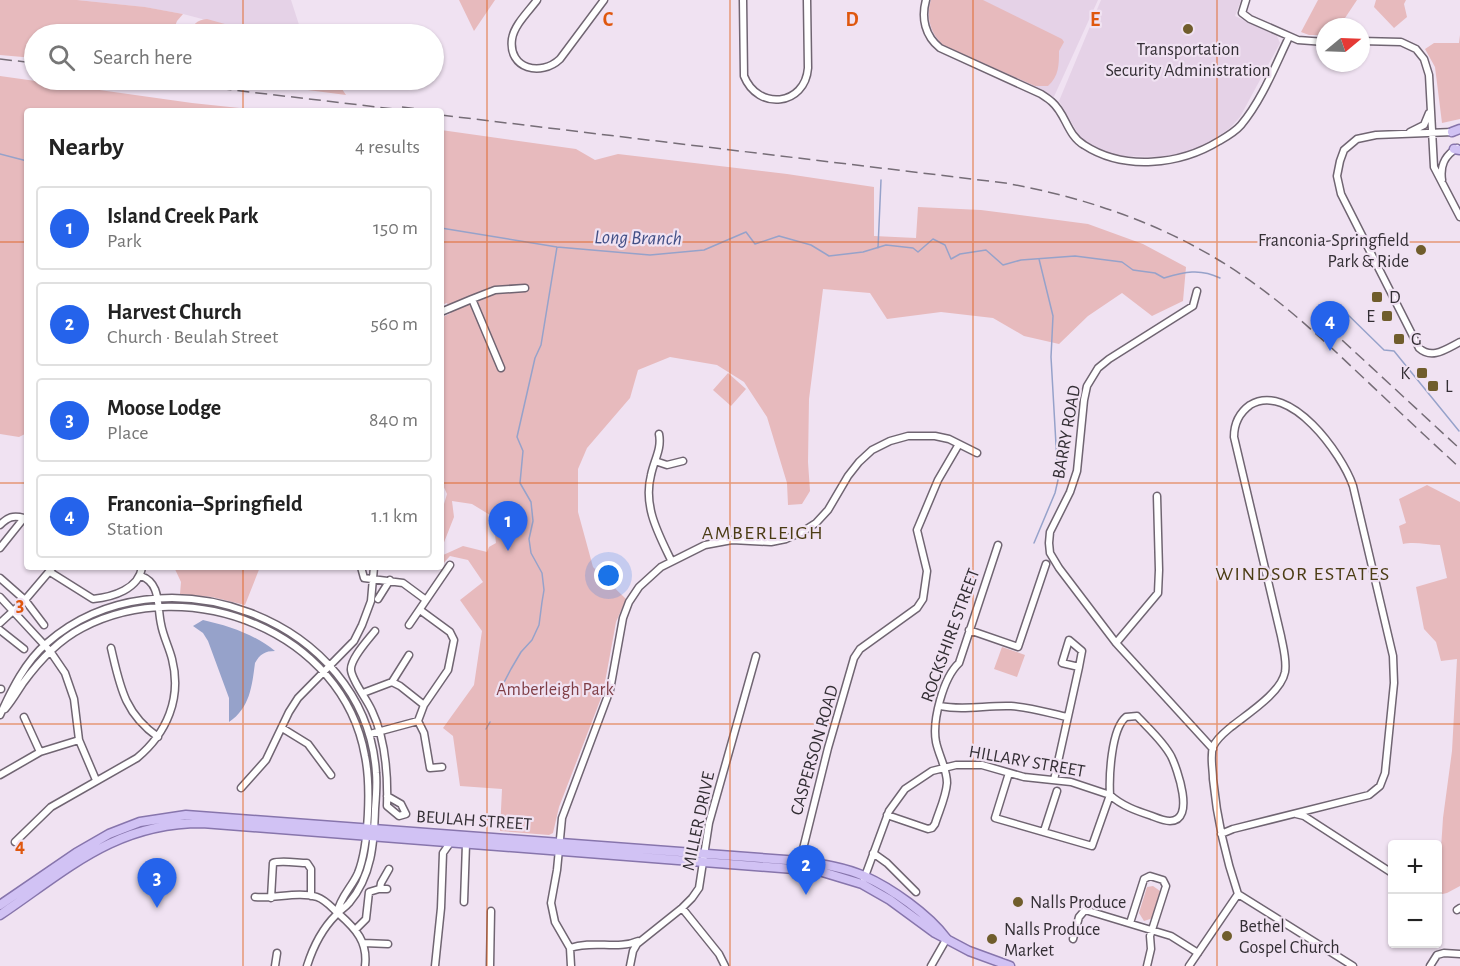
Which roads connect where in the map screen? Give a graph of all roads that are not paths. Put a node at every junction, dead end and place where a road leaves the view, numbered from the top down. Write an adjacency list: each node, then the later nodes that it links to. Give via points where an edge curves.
1 (537, 0): 2 (street, via 512,38 514,54 524,65 541,69 555,64)
2 (604, 0)
3 (743, 0): 4 (street, via 744,76 757,94 776,100 793,95 806,78)
4 (807, 0)
5 (926, 0): 7 (street, via 925,27 940,48 1041,94 1052,102 1079,142 1127,161 1191,155 1239,127)
6 (1246, 0): 7 (street, via 1242,13)
7 (1289, 37): 9 (street)
8 (1370, 41): 10 (street, via 1398,41 1416,49 1429,71)
9 (1316, 42)
10 (1431, 104): 12 (street); 13 (street, via 1424,125)
11 (1457, 131): 12 (street)
12 (1432, 133): 13 (street); 15 (street, via 1434,166)
13 (1405, 135): 22 (street, via 1369,135 1352,143 1340,161 1338,184 1417,346 1434,354)
14 (1458, 149): 15 (street, via 1443,163)
15 (1443, 183): 16 (street)
16 (1460, 217)
17 (525, 288): 19 (street, via 495,290)
18 (1197, 291): 64 (street, BARRY ROAD, via 1193,306 1109,359 1090,380 1083,400 1077,471 1049,538 1054,561)
19 (472, 299): 20 (street); 24 (street)
20 (444, 311)
21 (1460, 342): 22 (street)
22 (1452, 346): 23 (street)
23 (1460, 348)
24 (501, 368)
25 (659, 434): 28 (street, via 661,444)
26 (959, 444): 27 (street); 36 (street, via 925,435 890,441 859,462 828,510 802,532 771,542 714,542); 111 (street, CASPERSON ROAD, via 938,480 917,530 927,571 922,602 860,649 854,658)
27 (977, 453)
28 (655, 461): 29 (street, via 667,465); 36 (street, via 649,502 654,525)
29 (683, 461)
30 (1157, 496): 64 (street, via 1158,593)
31 (24, 518): 33 (street, via 10,517)
32 (24, 520): 35 (street)
33 (0, 525)
34 (998, 545): 60 (street, ROCKSHIRE STREET)
35 (0, 548)
36 (671, 560): 108 (street, via 645,580 626,610 610,690 564,811)
37 (1046, 564): 60 (street, via 1018,647)
38 (450, 565): 52 (street)
39 (51, 570): 51 (street)
40 (53, 570): 44 (street, via 93,599 131,587)
41 (141, 570): 44 (street)
42 (362, 570): 46 (street, via 364,578)
43 (374, 570): 46 (street)
44 (141, 576): 49 (street, via 153,584)
45 (0, 578): 51 (street)
46 (374, 579): 47 (street); 62 (street, via 371,601)
47 (390, 580): 50 (street); 52 (street, via 408,585)
48 (0, 597): 55 (street)
49 (157, 599): 53 (street); 65 (street, via 94,613); 71 (street, via 205,600 252,613 295,635)
50 (378, 599)
51 (25, 600): 55 (street); 57 (street)
52 (426, 600): 54 (street)
53 (158, 607): 68 (street, via 96,622); 73 (street, via 199,607 246,620 289,642); 85 (street, via 175,681 169,718)
54 (420, 610): 58 (street); 76 (street, via 450,632 454,640 448,670)
55 (13, 611): 56 (street); 65 (street)
56 (0, 623)
57 (44, 625)
58 (409, 625)
59 (0, 630): 67 (street)
60 (969, 630): 77 (street, ROCKSHIRE STREET)
61 (375, 631): 63 (street)
62 (358, 634): 63 (street); 71 (street)
63 (368, 640): 75 (street, via 351,669)
64 (1116, 643): 87 (street, BARRY ROAD)
65 (44, 645): 68 (street); 78 (street, via 16,682)
66 (111, 648): 85 (street, via 128,706)
67 (24, 649)
68 (50, 651): 78 (street); 86 (street, via 69,683)
69 (409, 655): 74 (street)
70 (756, 656): 110 (street, MILLER DRIVE, via 709,823)
71 (330, 666): 73 (street); 84 (street, via 346,687)
72 (1079, 667): 80 (street)
73 (324, 672): 82 (street, via 298,698); 103 (street, via 346,702 362,741)
74 (392, 682): 75 (street); 76 (street)
75 (363, 693): 83 (street)
76 (424, 705): 81 (street)
77 (940, 706): 80 (street, via 1017,706); 90 (street, ROCKSHIRE STREET, via 935,731)
78 (0, 715)
79 (24, 717): 88 (street)
80 (1067, 717): 95 (street)
81 (418, 721): 83 (street); 89 (street, via 430,768)
82 (282, 728): 93 (street, via 308,744); 96 (street, via 264,764)
83 (380, 730): 84 (street); 99 (street)
84 (370, 734): 103 (street, via 376,774)
85 (158, 738): 94 (street, via 137,758)
86 (79, 740): 88 (street); 94 (street)
87 (1213, 749): 100 (street, via 1225,732 1275,690 1285,672 1281,636 1234,437 1236,421 1245,409 1276,400 1301,414 1346,468 1370,553 1394,665 1385,773 1380,786 1363,796); 104 (street)
88 (40, 752): 92 (street)
89 (442, 767)
90 (944, 767): 91 (street, HILLARY STREET, via 972,764); 101 (street, HILLARY STREET, via 912,784); 101 (street, ROCKSHIRE STREET, via 946,792 932,828)
91 (1009, 773): 95 (street, HILLARY STREET); 102 (street, via 995,818)
92 (0, 775)
93 (331, 776)
94 (96, 780): 105 (street, via 51,807)
95 (1054, 780): 98 (street, HILLARY STREET)
96 (241, 788)
97 (1057, 790): 102 (street)
98 (1110, 795): 98 (street, HILLARY STREET, via 1109,767 1120,724 1126,717 1137,716 1170,754 1181,787 1181,815 1168,821 1118,803); 102 (street, via 1092,846)
99 (387, 796)
100 (1296, 814): 104 (street); 113 (street)
101 (887, 815): 109 (street, HILLARY STREET)
102 (1044, 831)
103 (370, 832): 106 (main road, BEULAH STREET); 108 (main road, BEULAH STREET); 121 (main road, BEULAH STREET, via 202,815 155,819 122,828 93,842); 124 (street, via 357,873); 125 (main road, BEULAH STREET, via 202,824 157,827 97,849)
104 (1221, 834): 116 (street)
105 (15, 843)
106 (450, 843): 107 (main road, BEULAH STREET); 141 (street, via 443,853)
107 (466, 844): 108 (main road, BEULAH STREET); 120 (street)
108 (558, 847): 110 (main road, BEULAH STREET); 134 (street, via 551,903 555,922)
109 (873, 853): 114 (street, HILLARY STREET); 115 (street)
110 (704, 858): 111 (main road, BEULAH STREET); 114 (main road, BEULAH STREET); 122 (street, MILLER DRIVE, via 699,888)
111 (800, 861): 114 (main road, BEULAH STREET, via 832,866)
112 (389, 869): 127 (street, via 381,883 384,889 369,892 366,919)
113 (1388, 870)
114 (863, 880): 129 (main road, BEULAH STREET, via 934,933)
115 (916, 892)
116 (1238, 894): 136 (street); 150 (street)
117 (311, 896): 119 (street); 119 (street, via 311,869 307,863 277,861 272,869); 124 (street, via 328,903)
118 (255, 897): 119 (street)
119 (271, 898)
120 (464, 902)
121 (0, 905)
122 (682, 908): 131 (street, MILLER DRIVE); 145 (street)
123 (491, 911): 142 (street)
124 (337, 913): 127 (street); 139 (street, via 318,940)
125 (0, 915)
126 (1130, 923): 128 (street); 128 (street, via 1144,879 1161,879 1166,886); 130 (street, via 1085,909)
127 (356, 929): 132 (street)
128 (1153, 931): 136 (street, via 1171,936); 148 (street)
129 (947, 938): 146 (street); 147 (main road, BEULAH STREET)
130 (1073, 939)
131 (642, 940): 134 (street); 144 (street, MILLER DRIVE, via 633,951)
132 (364, 943): 133 (street); 140 (street)
133 (388, 944)
134 (570, 948): 143 (street)
135 (277, 953): 138 (street)
136 (1198, 953): 149 (street)
137 (1460, 954): 151 (street, via 1437,955)
138 (275, 966)
139 (307, 966)
140 (365, 966)
141 (435, 966)
142 (490, 966)
143 (571, 966)
144 (630, 966)
145 (725, 966)
146 (931, 966)
147 (1010, 966)
148 (1147, 966)
149 (1189, 966)
150 (1353, 966)
151 (1430, 966)

